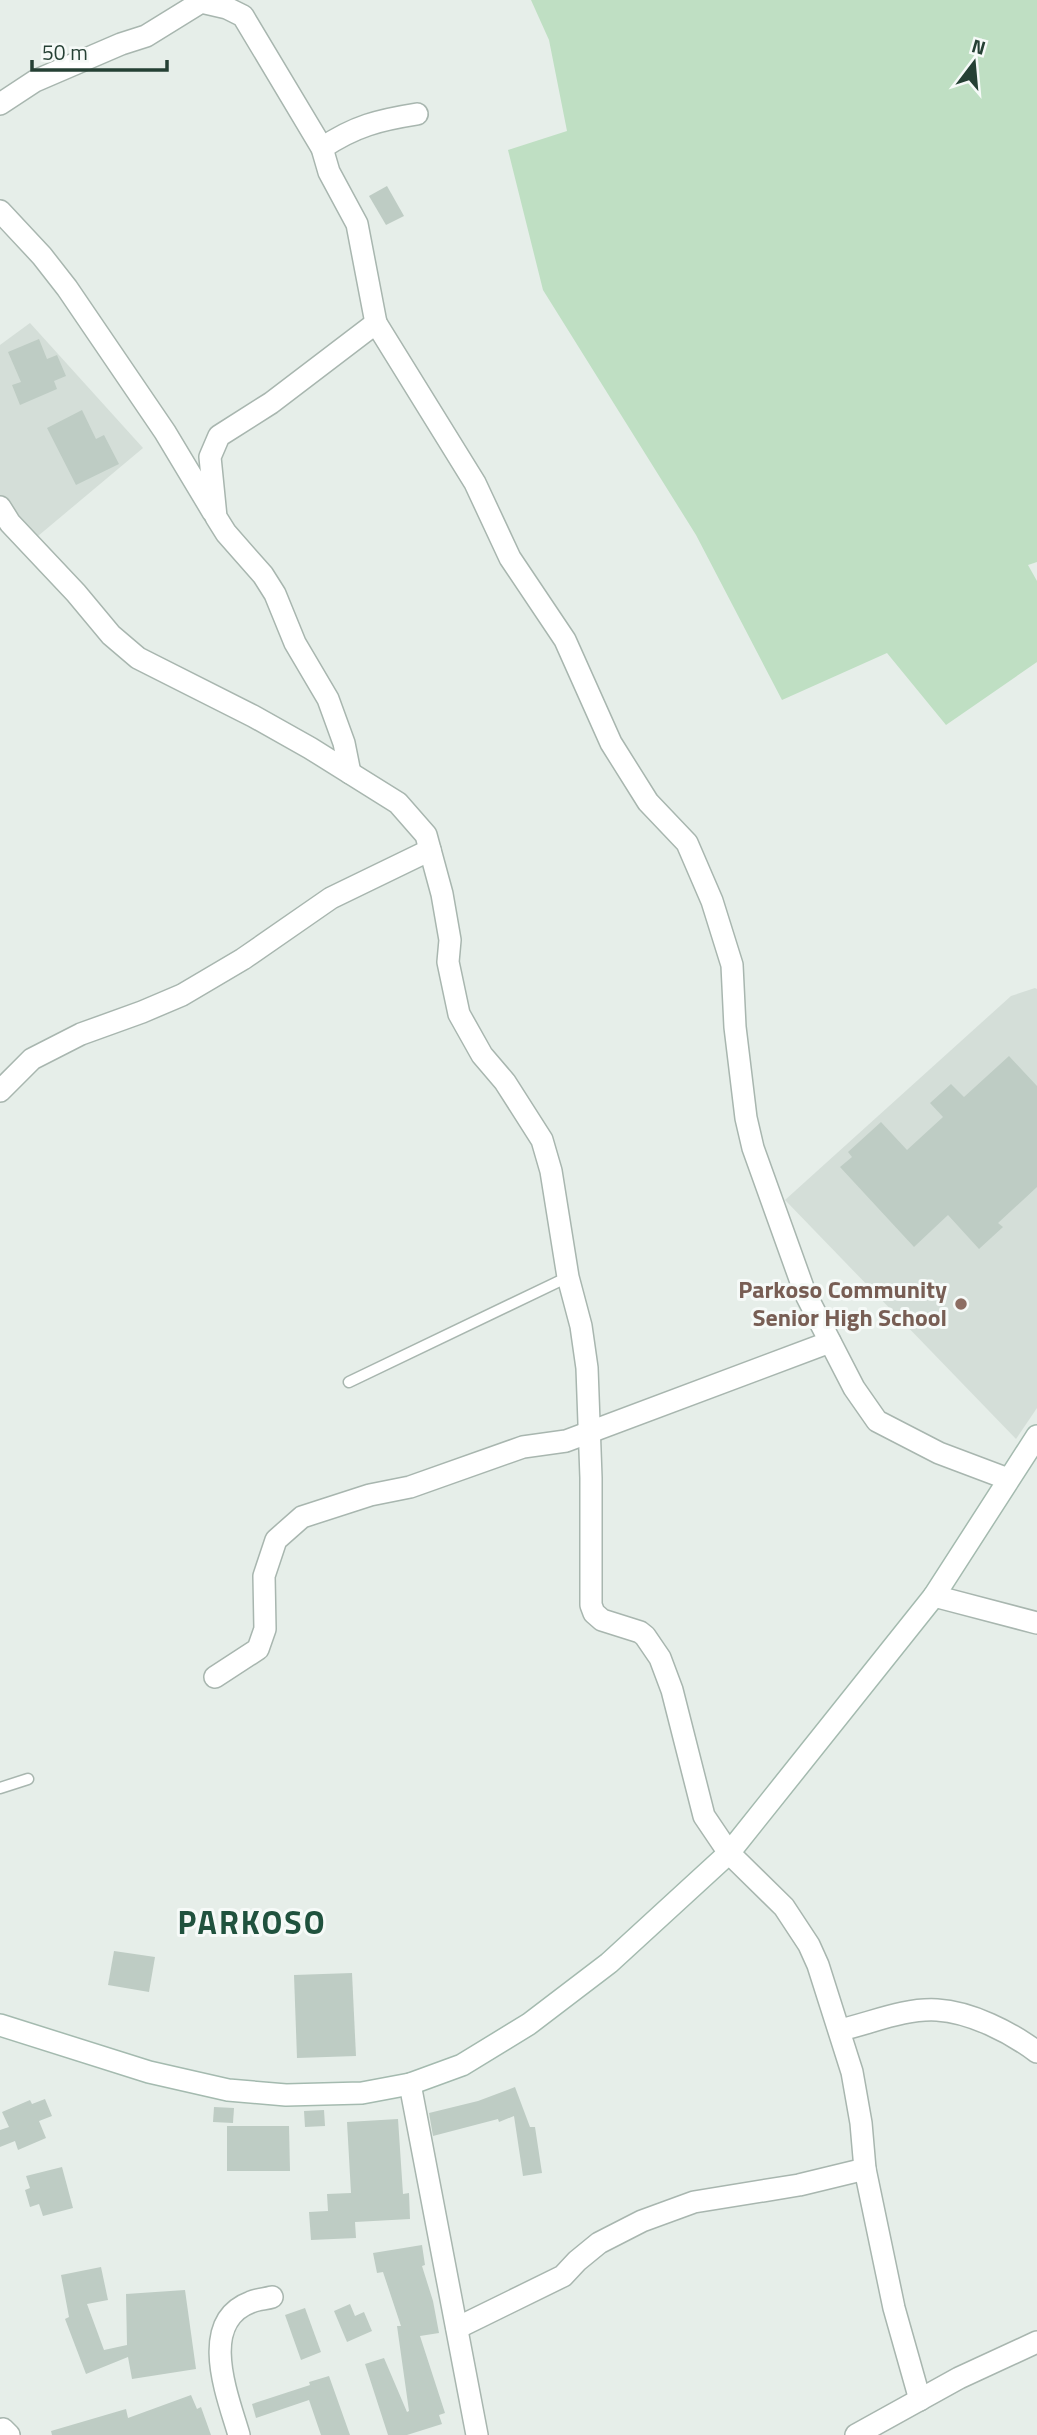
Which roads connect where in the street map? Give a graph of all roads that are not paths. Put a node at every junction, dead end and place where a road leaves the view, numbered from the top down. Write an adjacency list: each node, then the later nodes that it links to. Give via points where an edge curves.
1 (202, 1): 2 (street); 3 (street, via 146,36 35,81)
2 (241, 8): 5 (street)
3 (0, 104)
4 (417, 114): 5 (street, via 377,121)
5 (322, 148): 7 (street, via 329,172 357,224)
6 (0, 211): 9 (street, via 67,288 165,432)
7 (376, 323): 9 (street, via 271,403 219,436 210,457); 14 (street, via 475,483 510,558 565,640 611,743 648,802 687,842 732,965 735,1027 753,1148 805,1293)
8 (0, 508): 10 (street, via 111,635 138,657)
9 (216, 517): 10 (street, via 275,594 295,643 328,699)
10 (350, 773): 11 (street, via 398,803 426,835)
11 (430, 849): 12 (street, via 331,898 182,995 81,1034 32,1059); 13 (street, via 442,894 450,940 448,962 459,1014 542,1140)
12 (0, 1091)
13 (568, 1277): 15 (lane); 16 (street, via 583,1336)
14 (830, 1342): 16 (street); 18 (street, via 877,1421 939,1453)
15 (349, 1382)
16 (591, 1432): 21 (street, via 523,1447 410,1487 302,1517 276,1540 264,1576 265,1629 258,1649); 24 (street, via 591,1605 602,1620 640,1632 660,1658 702,1811)
17 (1037, 1436): 18 (street)
18 (1008, 1479): 19 (street)
19 (934, 1596): 20 (street); 24 (street)
20 (1037, 1623)
21 (215, 1677)
22 (28, 1779): 23 (lane)
23 (0, 1788)
24 (729, 1853): 26 (street, via 784,1907 809,1945); 28 (street, via 609,1962 529,2024 462,2066)
25 (0, 2025): 28 (street, via 228,2090 335,2095)
26 (840, 2030): 27 (street, via 936,2010 984,2023); 29 (street, via 861,2123)
27 (1035, 2047)
28 (411, 2084): 31 (street)
29 (864, 2169): 31 (street, via 694,2203 642,2221 599,2243 563,2276); 33 (street)
30 (272, 2298): 34 (street, via 250,2302 224,2326 220,2369)
31 (457, 2328): 35 (street)
32 (1037, 2342): 33 (street)
33 (919, 2400): 36 (street)
34 (239, 2435)
35 (477, 2435)
36 (856, 2435)

